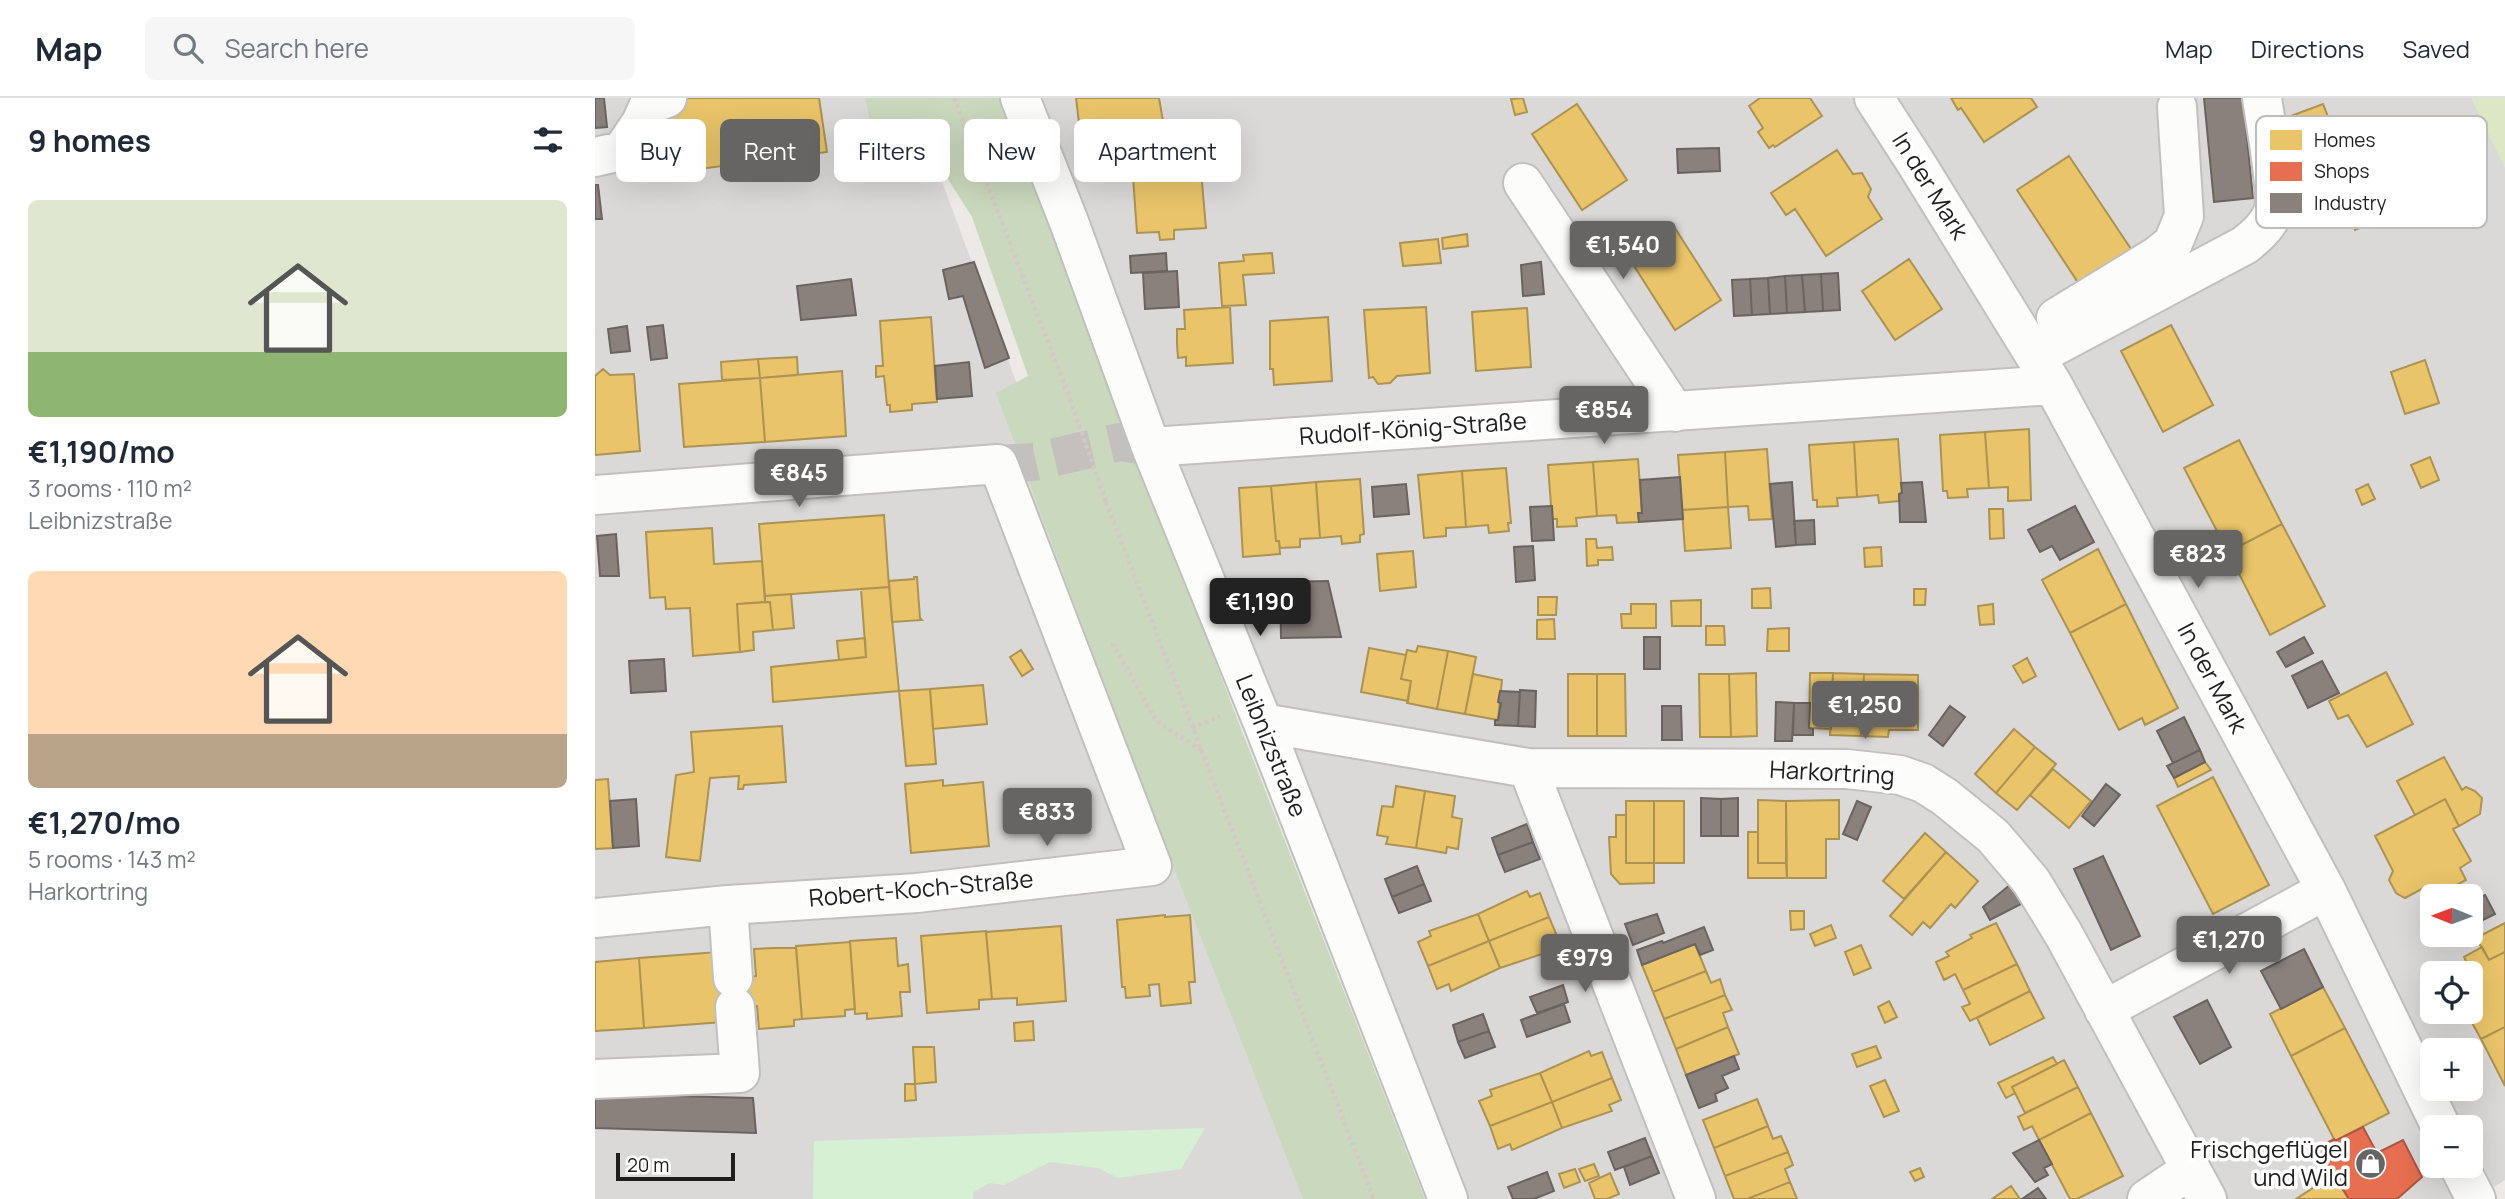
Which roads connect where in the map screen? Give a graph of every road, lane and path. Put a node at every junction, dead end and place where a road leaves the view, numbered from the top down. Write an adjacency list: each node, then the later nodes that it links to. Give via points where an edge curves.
1 (667, 98): 8 (street, via 649,105 622,151)
2 (954, 98): 17 (path, bridge)
3 (1020, 98): 13 (street, Leibnizstraße)
4 (1874, 98): 11 (street, In der Mark)
5 (2262, 98): 7 (street)
6 (2177, 107): 11 (street, via 2184,216 2173,243)
7 (2264, 116)
8 (595, 157)
9 (1523, 183): 12 (street)
10 (2263, 228): 11 (street, via 2245,245)
11 (2038, 360): 12 (street, Rudolf-König-Straße); 19 (street, In der Mark)
12 (1675, 412): 13 (street, Rudolf-König-Straße)
13 (1151, 447): 15 (street, Leibnizstraße)
14 (595, 495): 20 (street, Robert-Koch-Straße, via 998,464 1152,866 917,892)
15 (1263, 723): 18 (street, Harkortring); 28 (street, Leibnizstraße)
16 (1199, 724): 17 (path)
17 (1192, 728): 27 (path)
18 (1528, 768): 22 (street, Harkortring, via 1847,769 1901,775 1923,783 1985,830 2031,881); 29 (street)
19 (2326, 890): 22 (street); 24 (street, In der Mark)
20 (729, 905): 21 (street, Robert-Koch-Straße); 23 (street, via 740,1073)
21 (595, 918)
22 (2104, 1010): 26 (street, Harkortring)
23 (595, 1079)
24 (2435, 1115)
25 (2465, 1178): 31 (street)
26 (2199, 1184): 30 (street, Harkortring)
27 (1374, 1199)
28 (1448, 1199)
29 (1696, 1199)
30 (2147, 1199)
31 (2476, 1199)

